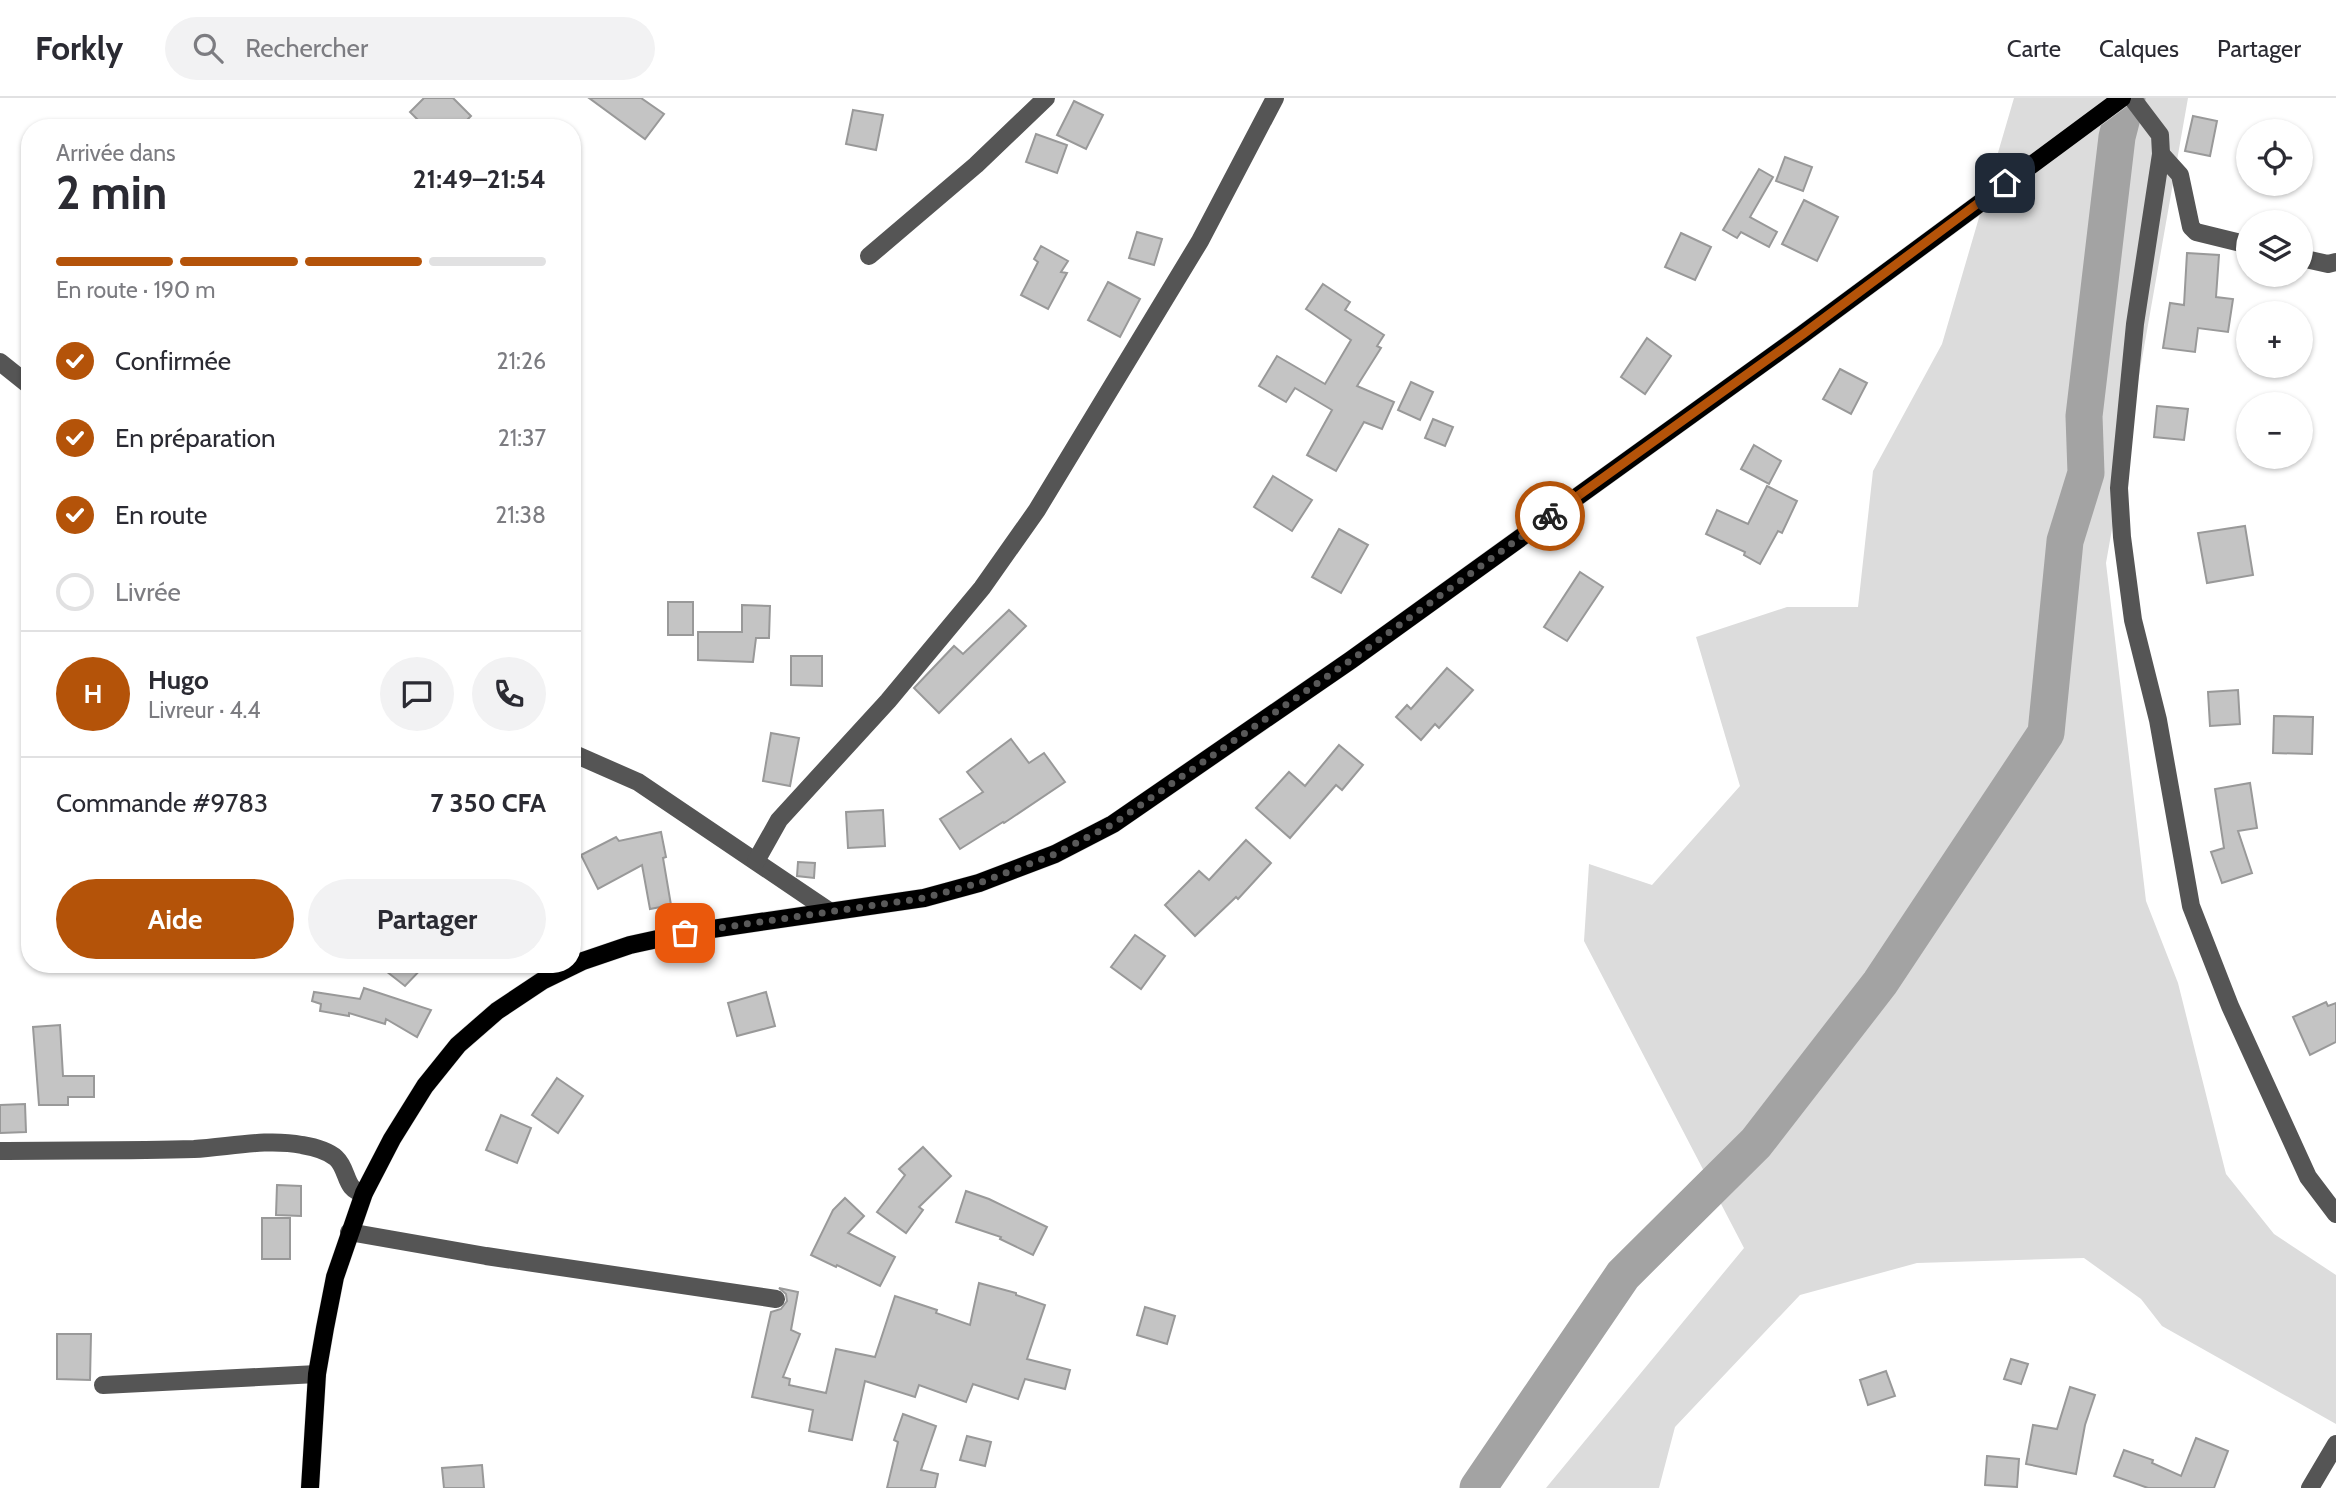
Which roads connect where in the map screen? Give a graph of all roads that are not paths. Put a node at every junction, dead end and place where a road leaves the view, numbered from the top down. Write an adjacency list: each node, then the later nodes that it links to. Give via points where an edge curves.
1 (1046, 98): 7 (street)
2 (1275, 98): 13 (street, via 1200,241 1037,510 931,650 779,820)
3 (2122, 98): 14 (main road, via 1362,652 1113,824 1055,854 979,883 924,898)
4 (2132, 98): 5 (street, via 2160,135)
5 (2161, 154): 6 (street, via 2180,175 2191,227); 19 (street, via 2135,324 2119,488 2133,621 2158,720 2191,906 2230,1006 2302,1165)
6 (2236, 242)
7 (869, 256)
8 (2313, 261): 9 (street)
9 (2336, 262)
10 (0, 362): 11 (street)
11 (21, 379)
12 (581, 758): 13 (street, via 638,782)
13 (756, 861): 14 (street)
14 (829, 911): 15 (main road, via 685,933)
15 (581, 962)
16 (558, 973): 18 (main road, via 497,1011 458,1045 425,1086)
17 (0, 1151): 18 (street, via 291,1144 330,1154 342,1164 348,1184)
18 (364, 1193): 20 (main road)
19 (2336, 1214)
20 (349, 1232): 21 (street); 22 (main road, via 335,1277)
21 (776, 1299)
22 (317, 1374): 23 (street); 25 (main road)
23 (103, 1385)
24 (2336, 1444): 26 (street)
25 (310, 1488)
26 (2310, 1488)

